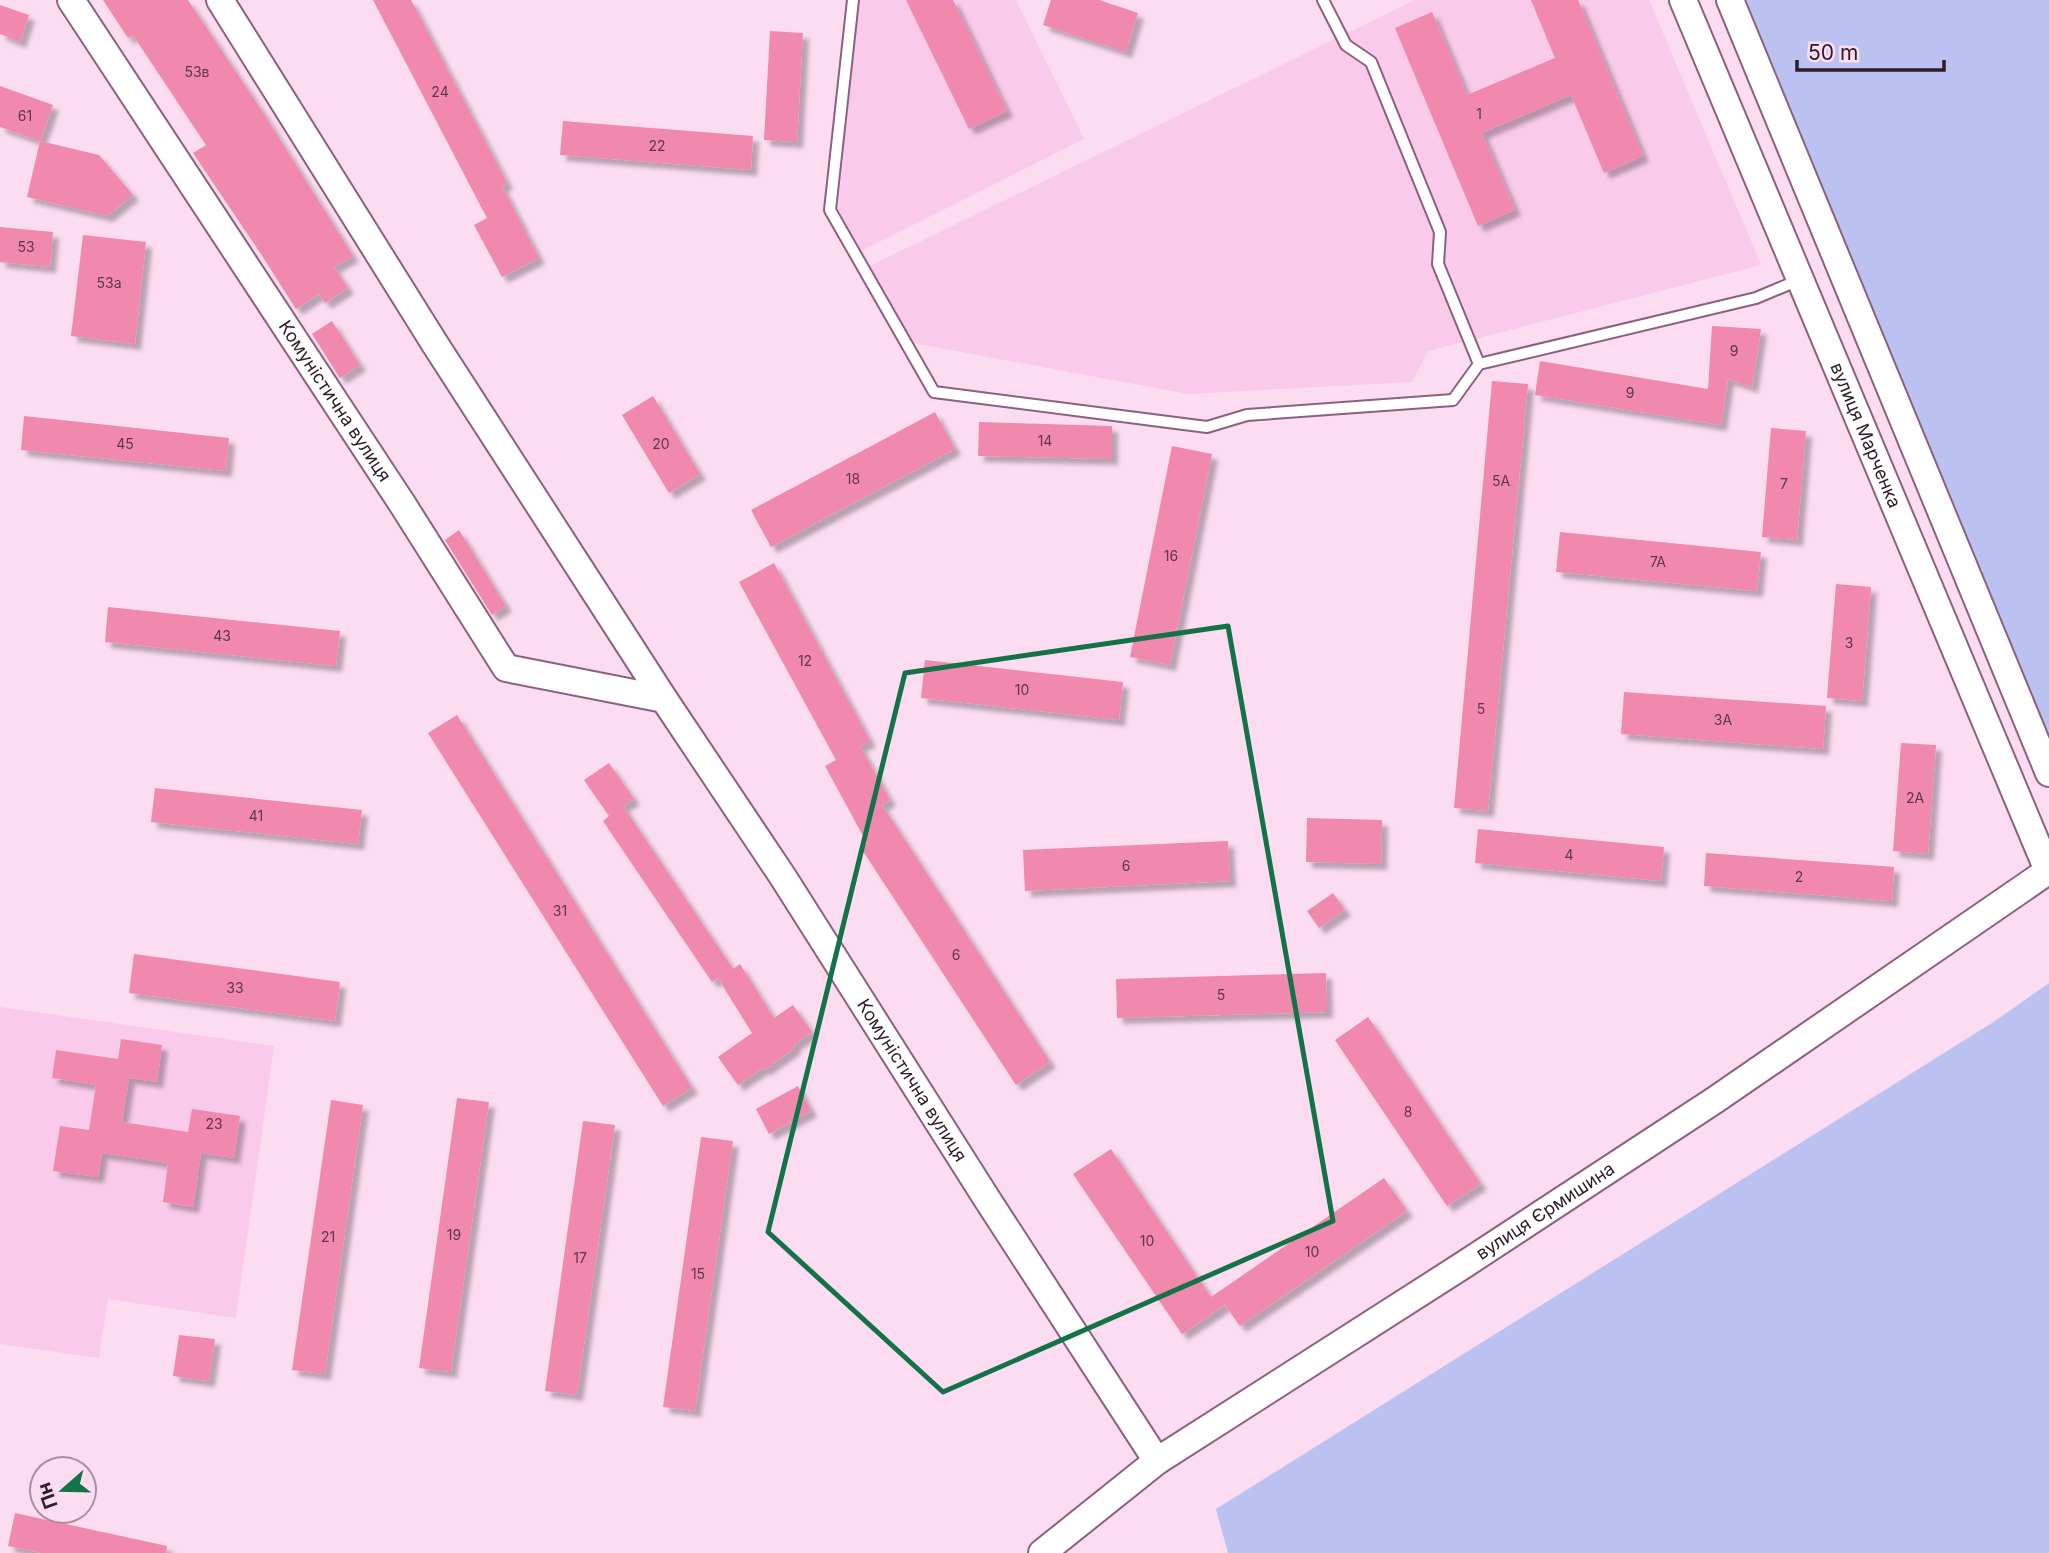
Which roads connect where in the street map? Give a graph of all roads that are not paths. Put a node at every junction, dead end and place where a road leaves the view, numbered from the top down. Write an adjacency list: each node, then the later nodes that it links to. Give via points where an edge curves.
1 (71, 0): 9 (street, Комуністична вулиця, via 506,668)
2 (220, 0): 9 (street, Комуністична вулиця)
3 (853, 0): 8 (lane, via 830,211 934,391 1207,426 1247,415 1453,400)
4 (1323, 0): 8 (lane, via 1346,45 1371,62 1440,232 1438,264)
5 (1684, 0): 7 (street, вулиця Марченка)
6 (1730, 0): 10 (street)
7 (1800, 279): 8 (lane, via 1756,298); 11 (street, вулиця Марченка)
8 (1479, 363)
9 (664, 699): 12 (street, Комуністична вулиця)
10 (2049, 773)
11 (2049, 872): 12 (street, вулиця Єрмишина, via 1715,1100)
12 (1157, 1461): 13 (street, вулиця Єрмишина)
13 (1042, 1553)

